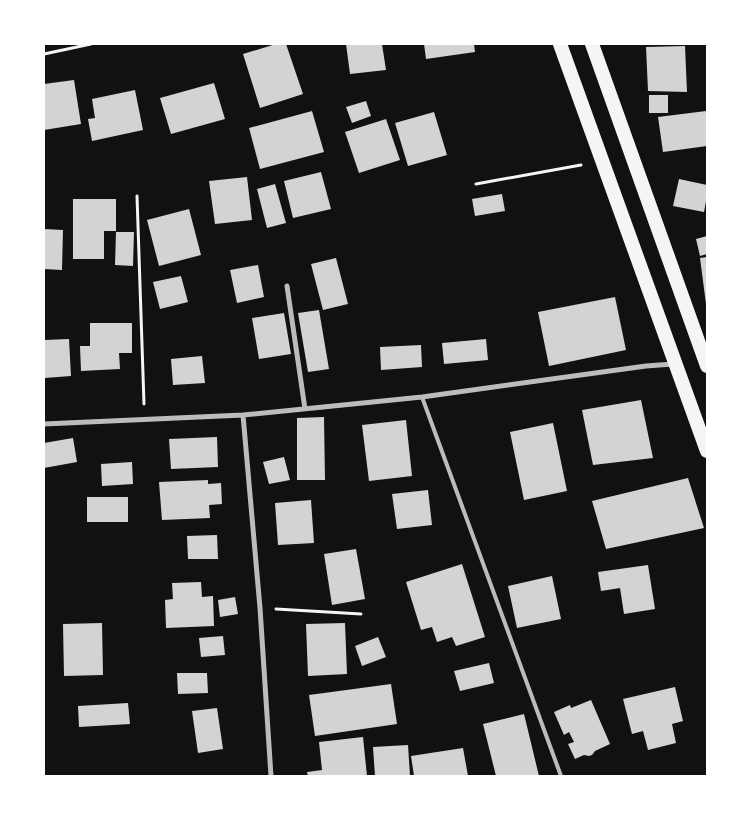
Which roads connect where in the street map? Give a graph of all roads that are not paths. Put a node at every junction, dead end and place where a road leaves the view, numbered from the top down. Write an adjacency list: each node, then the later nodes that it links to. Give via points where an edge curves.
1 (560, 44): 4 (highway)
2 (592, 44): 5 (highway)
3 (287, 286): 7 (street)
4 (676, 364): 6 (street); 10 (highway)
5 (707, 366)
6 (422, 397): 7 (street); 12 (lane)
7 (305, 409): 8 (street)
8 (243, 415): 9 (street); 11 (street)
9 (44, 424)
10 (707, 451)
11 (271, 776)
12 (561, 776)

